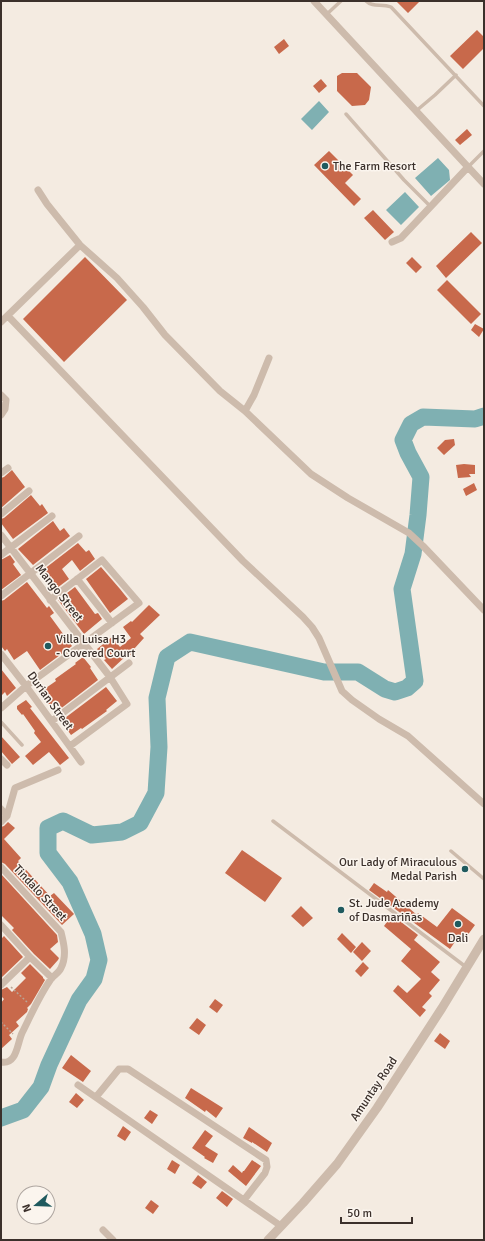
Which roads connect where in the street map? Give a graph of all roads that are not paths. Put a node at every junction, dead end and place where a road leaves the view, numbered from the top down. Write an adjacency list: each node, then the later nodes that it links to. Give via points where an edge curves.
1 (314, 1): 4 (street)
2 (341, 1): 4 (lane)
3 (366, 1): 5 (lane, via 374,6 385,4 390,7)
4 (326, 14): 7 (street)
5 (456, 75): 6 (lane); 7 (lane)
6 (484, 106)
7 (416, 111): 10 (street)
8 (346, 114): 13 (lane)
9 (484, 151): 10 (lane)
10 (468, 167): 11 (street); 13 (street)
11 (484, 184)
12 (38, 190): 15 (street)
13 (431, 207): 14 (street, via 401,238)
14 (392, 242)
15 (80, 244): 16 (street); 20 (street, via 117,278 193,364)
16 (8, 316): 17 (street); 51 (street, via 243,561 312,627 342,691 408,736)
17 (1, 322)
18 (269, 358): 20 (street)
19 (1, 395): 21 (street, via 6,400)
20 (245, 411): 35 (street, via 311,474 409,533)
21 (1, 415)
22 (8, 468): 23 (street)
23 (1, 473)
24 (29, 491): 25 (street)
25 (1, 514)
26 (52, 516): 29 (street)
27 (1, 535): 29 (street, Mango Street)
28 (79, 536): 31 (street)
29 (11, 548): 30 (street); 31 (street, Mango Street)
30 (1, 556)
31 (30, 574): 33 (street); 34 (street, Mango Street)
32 (77, 579): 34 (street); 36 (street); 36 (street, via 102,560 139,603)
33 (1, 596)
34 (50, 600): 37 (street, Mango Street)
35 (484, 610)
36 (112, 623): 37 (street)
37 (84, 643): 40 (street, Mango Street); 41 (street)
38 (1, 654): 41 (street, Durian Street)
39 (129, 663): 40 (street)
40 (110, 677): 43 (street); 46 (street, Mango Street, via 127,704)
41 (26, 686): 42 (street); 43 (street, Durian Street)
42 (1, 708)
43 (52, 721): 46 (street, Durian Street)
44 (1, 722): 45 (lane)
45 (22, 745)
46 (70, 746): 48 (street, Durian Street)
47 (1, 759): 49 (street)
48 (81, 762)
49 (7, 765)
50 (58, 770): 53 (street, via 15,788)
51 (484, 804)
52 (1, 809): 53 (street)
53 (7, 816): 55 (street)
54 (273, 821): 62 (lane)
55 (1, 822)
56 (451, 851): 58 (lane)
57 (1, 867): 63 (street, Tindalo Street, via 61,932 65,946 64,960 61,970)
58 (484, 879)
59 (2, 928): 61 (street)
60 (484, 939): 62 (street, Amuntay Road)
61 (30, 957): 63 (street); 64 (street)
62 (466, 967): 69 (street, Amuntay Road, via 382,1101 337,1164)
63 (52, 978): 65 (street, Tindalo Street, via 19,1040 15,1055 6,1063)
64 (3, 983)
65 (1, 1062)
66 (78, 1085): 67 (street)
67 (96, 1097): 68 (street); 68 (street, via 119,1069 128,1069 266,1160 265,1172)
68 (244, 1200): 69 (street)
69 (281, 1226): 72 (street, Amuntay Road)
70 (103, 1230): 71 (street)
71 (113, 1240)
72 (268, 1240)

